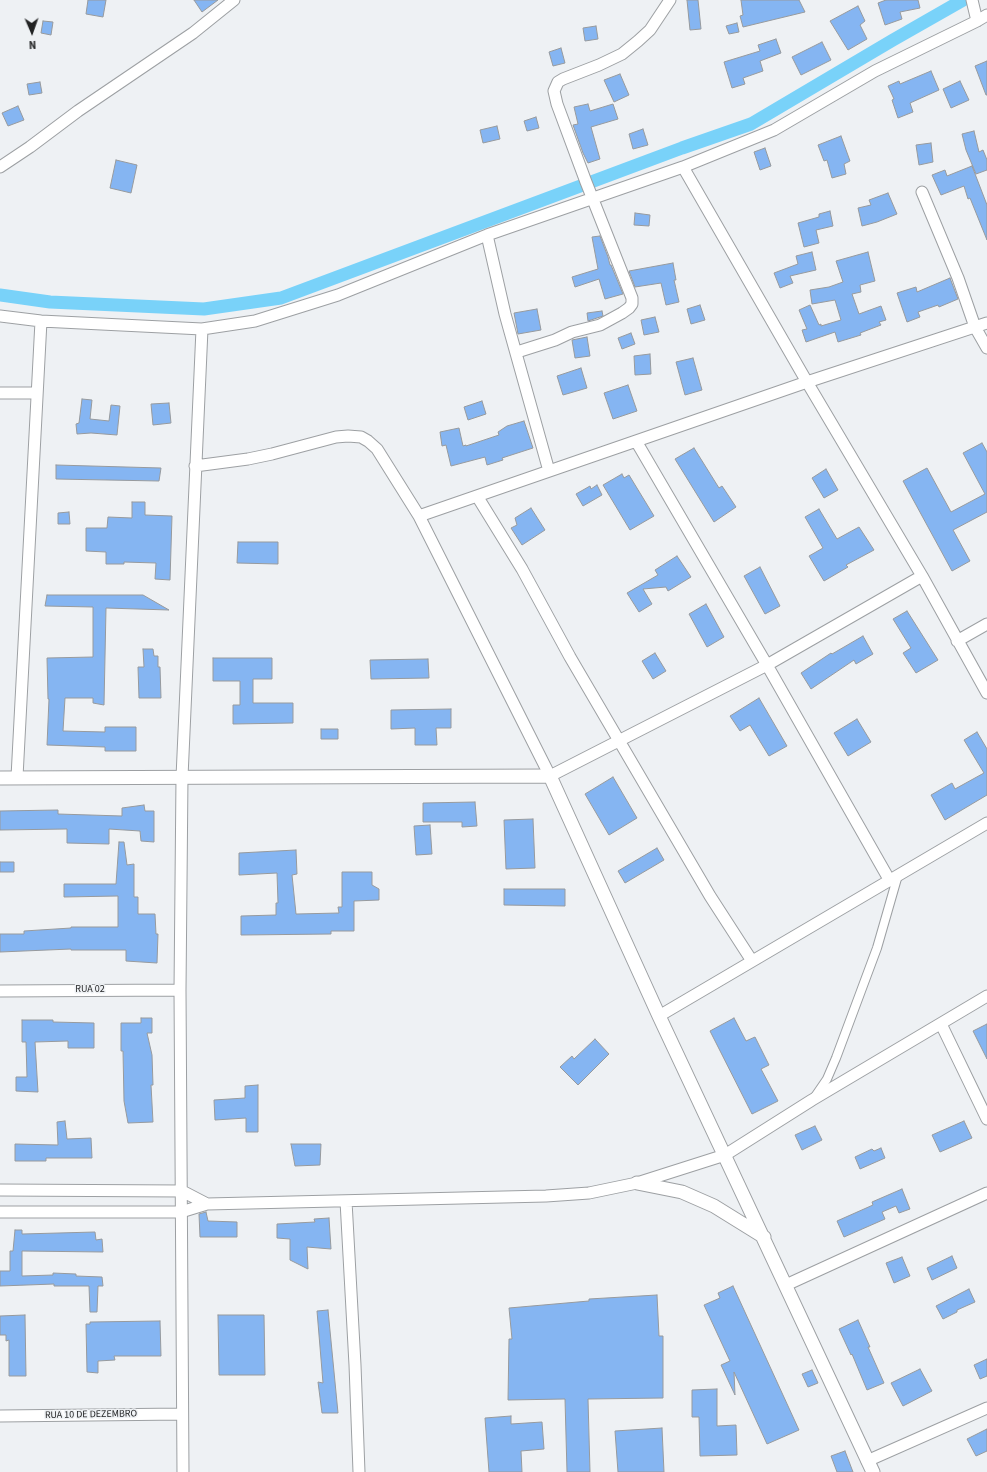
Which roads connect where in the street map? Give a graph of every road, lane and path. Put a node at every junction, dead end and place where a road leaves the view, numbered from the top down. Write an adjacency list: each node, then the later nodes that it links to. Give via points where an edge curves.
1 (234, 0): 5 (street, via 192,33)
2 (670, 0): 8 (street, via 650,30 622,54 555,86 555,97)
3 (972, 0): 4 (street)
4 (981, 19): 6 (street, via 875,71 774,130)
5 (0, 167)
6 (683, 167): 8 (street); 17 (street)
7 (922, 192): 13 (street, via 958,278)
8 (593, 198): 9 (street); 16 (street, via 632,298 632,304 622,313 600,325 572,332)
9 (487, 235): 14 (street, via 338,295 255,321); 16 (street)
10 (0, 316): 11 (street)
11 (41, 321): 14 (street); 19 (street)
12 (987, 323): 13 (street)
13 (975, 327): 15 (street); 17 (street)
14 (202, 329): 21 (street)
15 (987, 348)
16 (517, 352): 22 (street)
17 (807, 382): 20 (street); 25 (street)
18 (0, 392): 19 (street)
19 (37, 394): 32 (street)
20 (636, 441): 22 (street); 28 (street)
21 (195, 466): 24 (street, via 260,456 336,437 361,437 377,449); 33 (street)
22 (549, 471): 23 (street)
23 (477, 496): 24 (street); 30 (street, via 522,569)
24 (419, 516): 31 (street)
25 (922, 576): 27 (street); 28 (street)
26 (987, 624): 27 (street)
27 (957, 641): 29 (street)
28 (767, 665): 30 (street); 36 (street)
29 (987, 693)
30 (619, 740): 31 (street); 37 (street, via 710,896)
31 (550, 776): 33 (street); 41 (street)
32 (17, 777): 33 (street); 34 (street)
33 (182, 777): 38 (street)
34 (0, 778)
35 (987, 823): 36 (street)
36 (894, 878): 37 (street); 43 (street, via 877,948 836,1058 827,1079)
37 (752, 961): 41 (street)
38 (180, 990): 39 (street, RUA 02); 48 (street)
39 (0, 991)
40 (987, 996): 42 (street)
41 (659, 1016): 45 (street)
42 (941, 1024): 43 (street); 44 (street)
43 (812, 1100): 45 (street)
44 (987, 1119)
45 (725, 1155): 46 (street); 54 (street)
46 (637, 1183): 50 (street, via 589,1193 546,1196); 54 (street, via 682,1192 714,1206)
47 (0, 1190): 48 (street)
48 (182, 1190): 51 (street); 53 (street)
49 (987, 1193): 55 (street)
50 (346, 1201): 51 (street); 61 (street)
51 (207, 1204): 53 (street)
52 (0, 1212): 53 (street)
53 (181, 1212): 57 (street)
54 (764, 1237): 55 (street)
55 (786, 1285): 59 (street)
56 (987, 1408): 59 (street)
57 (182, 1414): 58 (street, RUA 10 DE DEZEMBRO); 60 (street)
58 (0, 1416)
59 (870, 1467)
60 (183, 1472)
61 (359, 1472)

